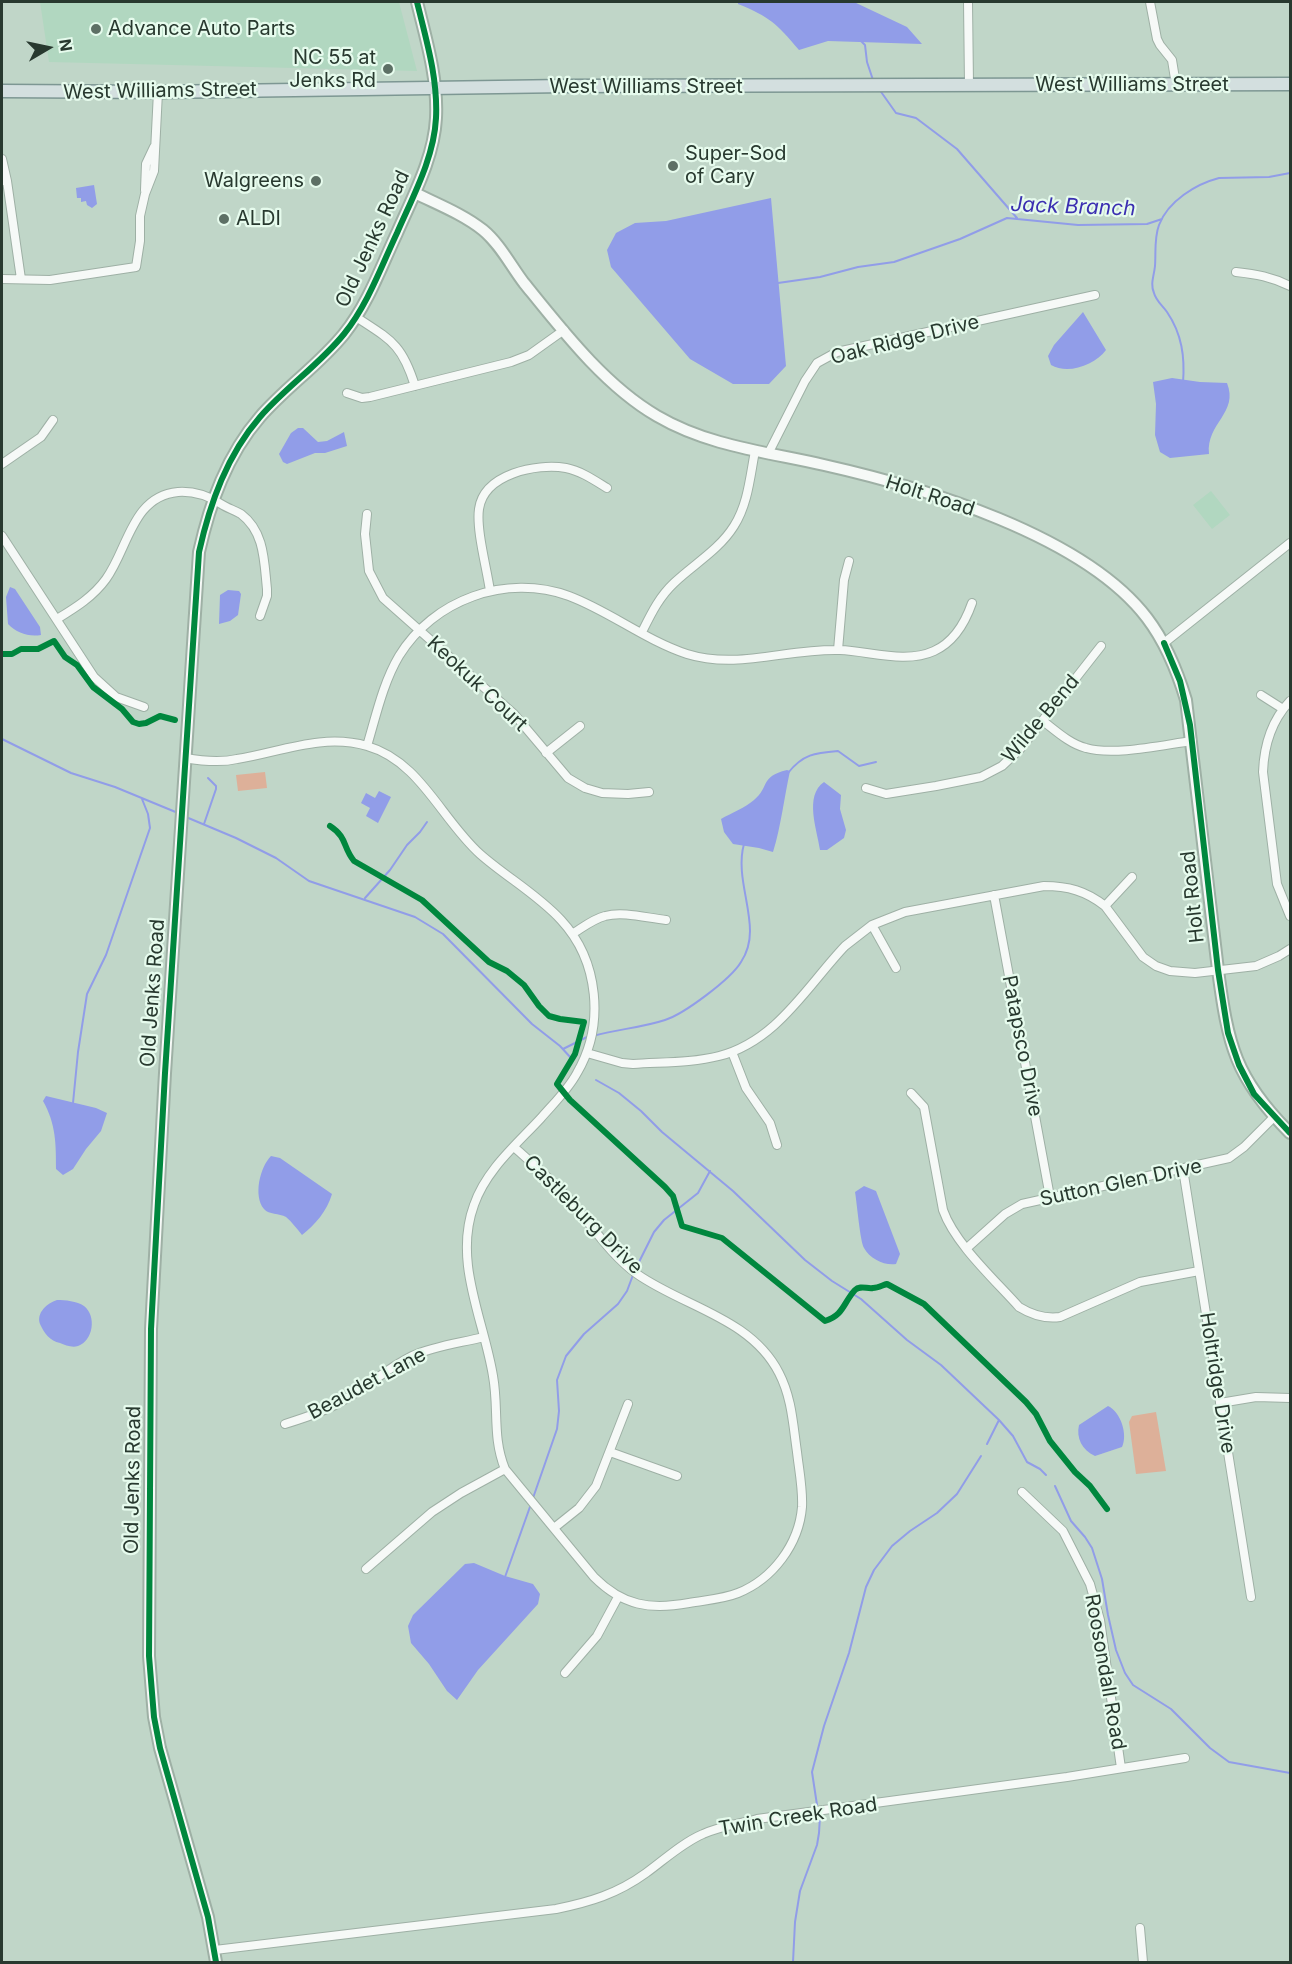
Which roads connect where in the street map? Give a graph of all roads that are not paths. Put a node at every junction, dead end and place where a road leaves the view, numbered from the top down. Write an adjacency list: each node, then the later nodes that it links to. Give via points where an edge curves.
1 (417, 2): 7 (street, Old Jenks Road)
2 (968, 2): 5 (street)
3 (1150, 2): 6 (street, via 1157,39 1172,60)
4 (1290, 84): 6 (main road, West Williams Street)
5 (969, 85): 6 (main road, West Williams Street); 7 (main road, West Williams Street)
6 (1176, 85)
7 (436, 89): 9 (main road, West Williams Street); 12 (street, Old Jenks Road, via 433,143)
8 (2, 91): 9 (main road, West Williams Street)
9 (158, 92): 15 (street, via 158,125 155,146 146,164 136,267 50,280)
10 (2, 159): 11 (street)
11 (4, 181): 15 (street)
12 (415, 193): 18 (street, Old Jenks Road); 19 (street, Holt Road, via 481,229)
13 (1236, 272): 16 (street, via 1267,276)
14 (2, 279): 15 (street)
15 (21, 279)
16 (1290, 286)
17 (1095, 295): 24 (street, Oak Ridge Drive, via 837,352 817,363)
18 (356, 317): 20 (street, via 400,350); 27 (street, Old Jenks Road, via 316,364 261,416 240,444)
19 (564, 330): 20 (street, via 525,357); 23 (street, Holt Road, via 616,387 640,406 688,432)
20 (415, 386): 21 (street, via 362,398)
21 (347, 393)
22 (53, 420): 25 (street, via 41,437)
23 (755, 452): 24 (street, Holt Road); 37 (street, via 746,499 735,525 663,594)
24 (768, 454): 38 (street, Holt Road, via 858,472 1023,529 1111,582 1137,607)
25 (2, 464)
26 (607, 488): 32 (street, via 578,472 555,467 513,474 490,485 481,500 478,519)
27 (213, 499): 34 (street, via 242,515 259,536 267,589); 35 (street, via 187,492 154,500 141,513 99,588); 50 (street, Old Jenks Road, via 199,552)
28 (367, 514): 36 (street, Keokuk Court, via 365,544 372,580 382,598)
29 (2, 536): 35 (street)
30 (1290, 543): 38 (street)
31 (849, 561): 40 (street)
32 (490, 591): 36 (street, via 448,608); 37 (street, via 518,587 553,591)
33 (972, 603): 40 (street, via 957,633 933,652 908,656)
34 (260, 616)
35 (57, 619): 43 (street, via 101,685 122,700)
36 (419, 630): 48 (street, via 389,677); 49 (street, Keokuk Court, via 514,714)
37 (642, 632): 40 (street, via 684,653 712,659)
38 (1164, 643): 47 (street, Holt Road, via 1183,690)
39 (1101, 646): 45 (street, Wilde Bend)
40 (838, 650)
41 (1261, 695): 44 (street)
42 (1290, 701): 44 (street)
43 (144, 707)
44 (1282, 709): 56 (street, via 1268,739 1263,772 1275,877)
45 (1043, 721): 47 (street, via 1076,744 1096,750); 51 (street, Wilde Bend, via 1012,759 981,777 885,794)
46 (580, 726): 49 (street)
47 (1192, 741): 62 (street, Holt Road)
48 (367, 746): 50 (street, Castleburg Drive, via 330,741 236,760); 59 (street, Castleburg Drive, via 391,756 411,772 473,847 560,918)
49 (546, 753): 52 (street, Keokuk Court, via 568,778 585,788 610,795)
50 (185, 758): 91 (street, Old Jenks Road, via 151,1329 148,1656 160,1748)
51 (866, 788)
52 (649, 792)
53 (1132, 877): 55 (street)
54 (994, 896): 55 (street, via 1044,886 1067,887 1086,893); 58 (street, via 905,912); 71 (street, Patapsco Drive)
55 (1105, 906): 62 (street, via 1143,957 1156,966 1183,973)
56 (1290, 916)
57 (666, 920): 59 (street, via 605,915)
58 (872, 925): 61 (street); 63 (street, via 845,946 770,1030)
59 (572, 934): 64 (street, Castleburg Drive, via 593,988 594,1016)
60 (1290, 949): 62 (street, via 1256,966)
61 (896, 968)
62 (1218, 970): 66 (street, Holt Road, via 1235,1056 1254,1094)
63 (732, 1052): 64 (street, via 705,1059 633,1064); 68 (street, via 746,1088 770,1123)
64 (587, 1053): 69 (street, Castleburg Drive, via 564,1092)
65 (911, 1093): 72 (street, via 924,1107 947,1222)
66 (1274, 1117): 67 (street, Holt Road); 70 (street, Sutton Glen Drive, via 1236,1154)
67 (1290, 1133)
68 (777, 1145)
69 (514, 1147): 74 (street, Castleburg Drive, via 483,1184 466,1238 468,1269); 85 (street, Castleburg Drive, via 567,1196 629,1267 747,1334 771,1359 789,1398 802,1505 795,1536 773,1569 756,1584 726,1597 664,1606 633,1603)
70 (1183, 1170): 71 (street, Sutton Glen Drive); 73 (street, Holtridge Drive)
71 (1050, 1197): 72 (street, Sutton Glen Drive, via 1014,1208)
72 (966, 1248): 73 (street, via 1019,1307 1047,1318 1068,1314 1140,1282)
73 (1199, 1271): 76 (street, Holtridge Drive)
74 (484, 1337): 78 (street, Beaudet Lane, via 413,1356 340,1403); 80 (street, Castleburg Drive, via 495,1386 496,1440)
75 (1290, 1398): 76 (street)
76 (1220, 1402): 86 (street, Holtridge Drive)
77 (628, 1404): 79 (street)
78 (285, 1424)
79 (610, 1452): 81 (street); 83 (street, via 588,1497)
80 (505, 1469): 83 (street, Castleburg Drive); 84 (street, via 432,1512)
81 (677, 1476)
82 (1022, 1492): 89 (street, Roosondall Road, via 1063,1531 1090,1584 1100,1620)
83 (554, 1528): 85 (street, Castleburg Drive, via 594,1577)
84 (366, 1569)
85 (618, 1597): 87 (street, via 597,1636)
86 (1251, 1597)
87 (565, 1674)
88 (1185, 1758): 89 (street, Twin Creek Road)
89 (1121, 1768): 91 (street, Twin Creek Road, via 757,1819 715,1829 692,1839 644,1875 592,1902)
90 (1140, 1928): 93 (street)
91 (215, 1950): 92 (street, Old Jenks Road)
92 (216, 1962)
93 (1143, 1962)

